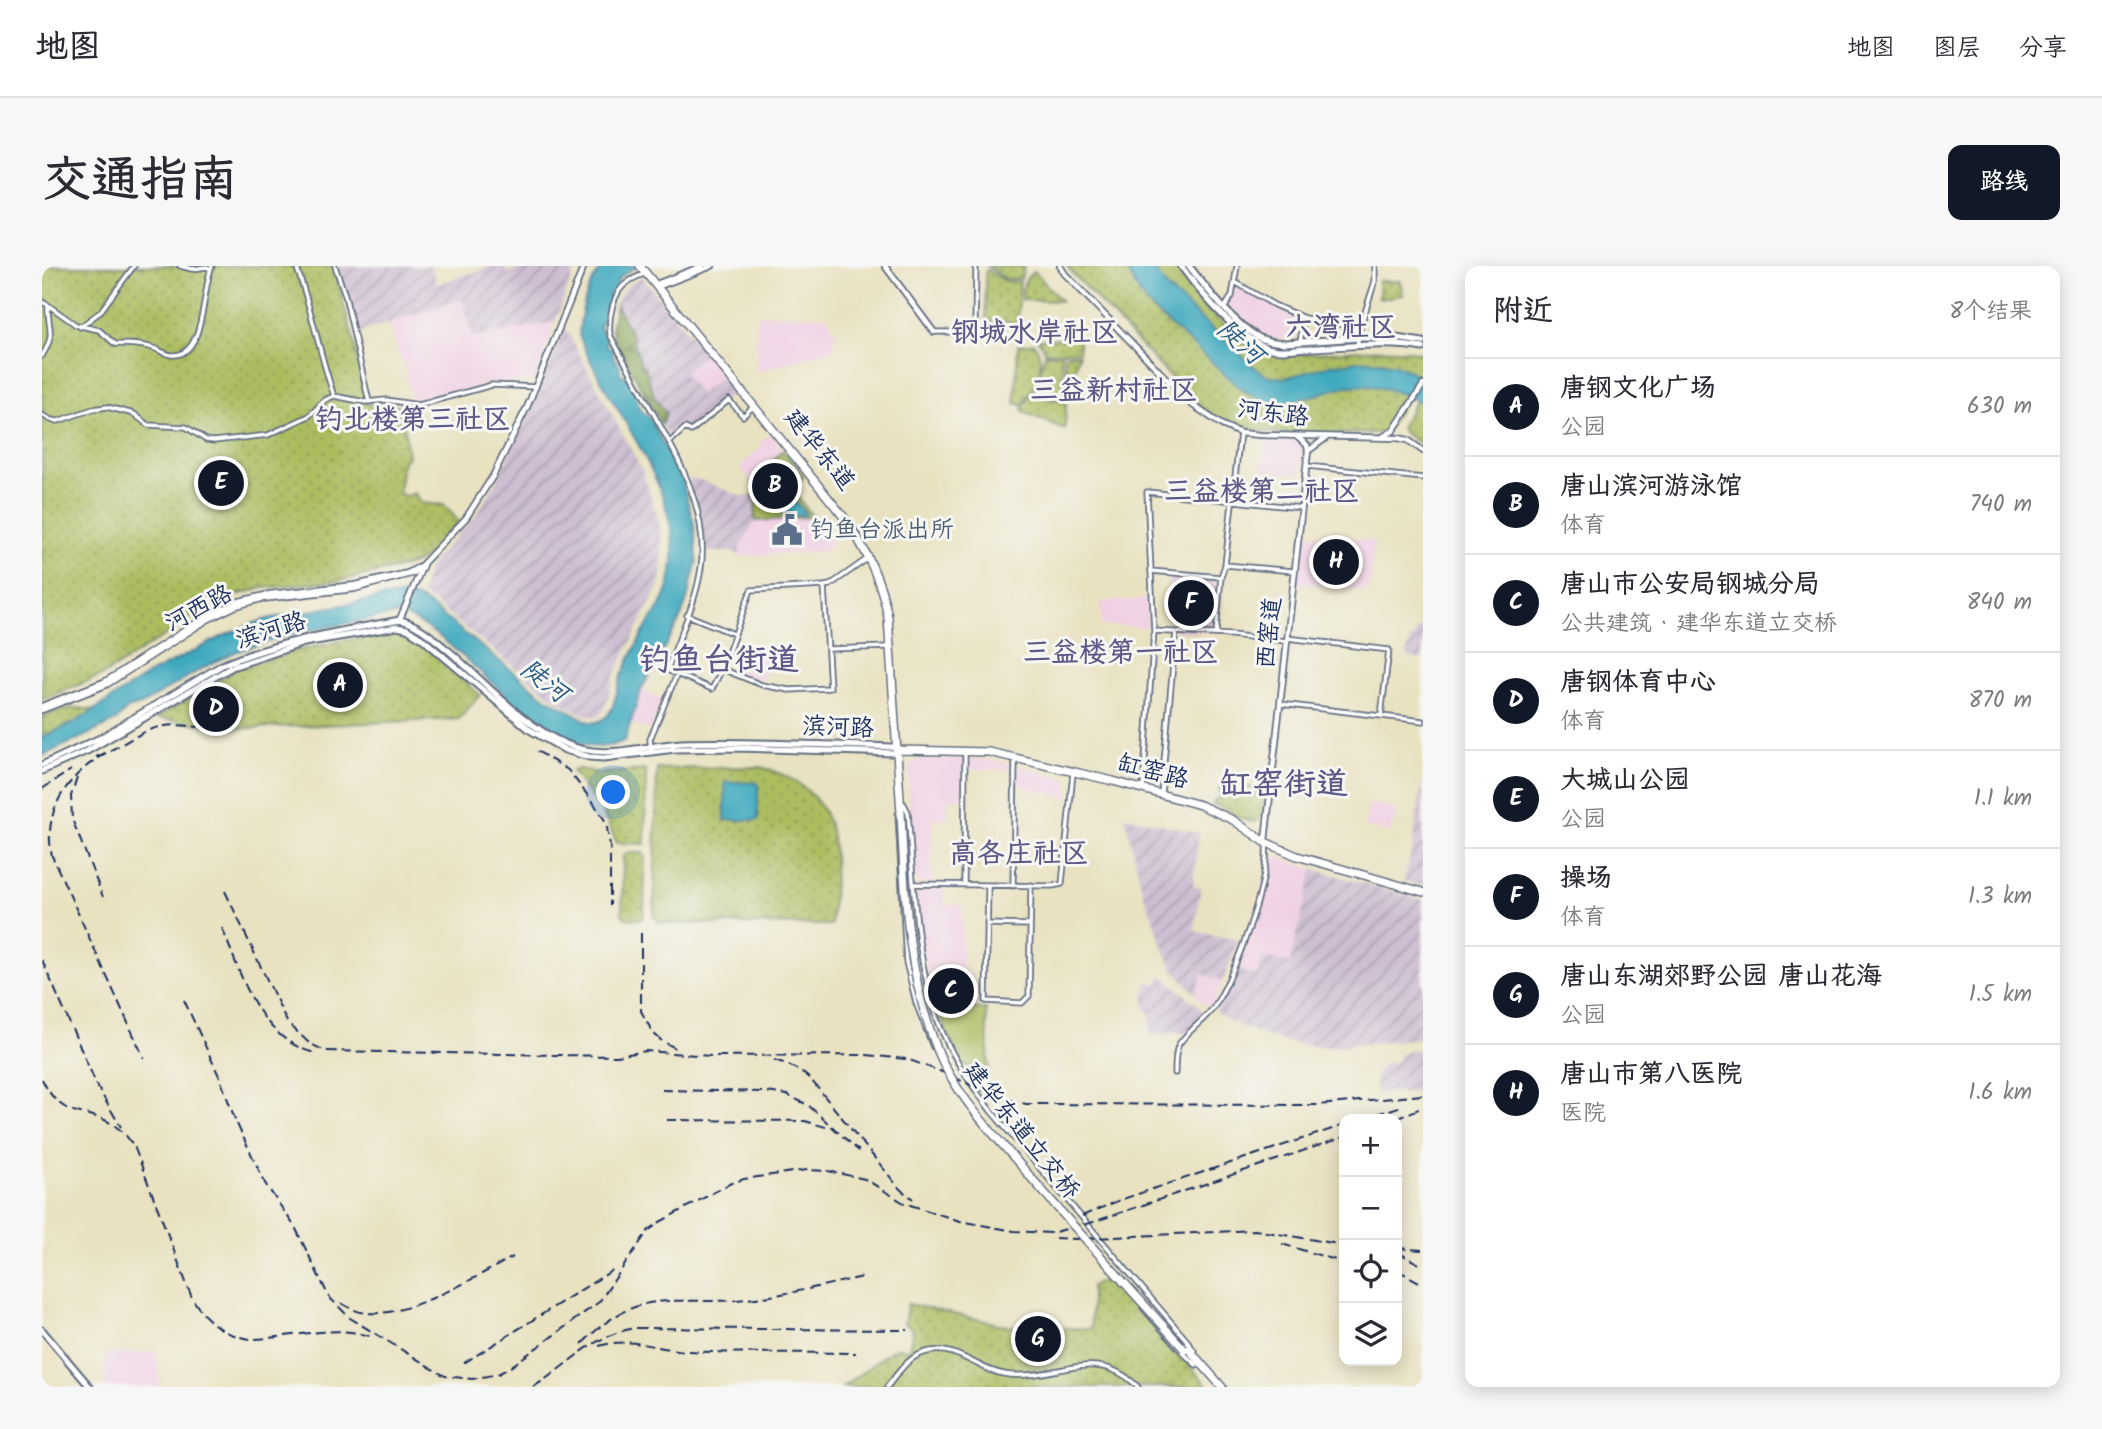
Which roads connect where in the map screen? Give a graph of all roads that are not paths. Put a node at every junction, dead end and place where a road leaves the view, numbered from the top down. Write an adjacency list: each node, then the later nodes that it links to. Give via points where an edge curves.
1 (134, 266): 24 (street, via 100,312)
2 (181, 266): 15 (street)
3 (296, 266): 35 (street)
4 (335, 266): 36 (street)
5 (584, 266): 34 (street, 河西路)
6 (702, 266): 18 (street)
7 (712, 266): 18 (street)
8 (885, 266): 26 (street)
9 (976, 266): 26 (street, via 975,324 959,332)
10 (1060, 266): 40 (street, 河东路, via 1191,404)
11 (1181, 266): 21 (main road)
12 (1189, 266): 21 (main road)
13 (1237, 266): 17 (street)
14 (1375, 266): 25 (street, via 1375,281)
15 (211, 268): 24 (street, via 199,327 187,352 173,355 142,345 115,344 96,328)
16 (644, 268): 18 (main road, 建华东道); 45 (street, via 621,288 609,329)
17 (1236, 282): 21 (street); 22 (street)
18 (659, 285): 37 (main road, 建华东道); 75 (main road, 建华东道, via 845,512 869,550 889,603)
19 (42, 302): 20 (street)
20 (48, 305): 23 (street); 24 (street)
21 (1223, 310): 28 (main road, via 1260,338); 30 (main road, via 1252,341 1274,349)
22 (1304, 317): 25 (street); 28 (street)
23 (45, 318): 32 (street, via 51,341)
24 (80, 327)
25 (1360, 328): 27 (street)
26 (934, 332)
27 (1359, 338): 28 (main road); 29 (main road); 30 (street)
28 (1300, 342)
29 (1423, 342)
30 (1357, 346): 31 (main road)
31 (1423, 348)
32 (42, 356)
33 (1423, 385): 39 (street)
34 (536, 387): 36 (street, via 492,385 419,405); 53 (street, 河西路, via 475,507)
35 (334, 396): 36 (street); 38 (street, via 309,416 268,435 214,441 190,428 148,425 134,414 107,407 58,421)
36 (369, 402)
37 (754, 406): 45 (street, via 743,416 729,400); 52 (main road, 建华东道, via 843,516)
38 (42, 415)
39 (1398, 423): 43 (street); 44 (street)
40 (1240, 432): 41 (street, 河东路); 50 (street)
41 (1296, 437): 42 (street, 河东路); 46 (street)
42 (1328, 437): 43 (street, 河东路); 46 (street)
43 (1380, 437): 44 (street, 河东路)
44 (1408, 440): 47 (street)
45 (670, 442): 59 (street, via 702,533 701,569)
46 (1308, 451): 48 (street, 西窑道)
47 (1423, 451)
48 (1307, 466): 49 (street); 51 (street, 西窑道)
49 (1423, 478)
50 (1233, 500): 51 (street); 54 (street); 55 (street, via 1147,492)
51 (1302, 508): 56 (street, 西窑道)
52 (869, 557): 58 (street); 66 (main road, 建华东道, via 882,590)
53 (424, 564): 60 (street); 71 (street, 河西路, via 408,576 354,589 236,606 106,685)
54 (1226, 565): 56 (street); 57 (street)
55 (1151, 571): 57 (street); 61 (street)
56 (1294, 572): 65 (street, 西窑道)
57 (1222, 577): 64 (street)
58 (824, 586): 63 (street, via 751,590); 67 (street)
59 (687, 615): 63 (street); 69 (street, via 667,670)
60 (399, 621): 74 (main road, 滨河路, via 530,730 565,750 604,758); 78 (main road, 滨河路, via 301,639 222,665 100,738); 79 (main road, 滨河路, via 304,643 232,667 97,745)
61 (1154, 631): 62 (street); 81 (street)
62 (1176, 632): 64 (street); 82 (street)
63 (734, 634): 68 (street)
64 (1216, 634): 65 (street)
65 (1287, 639): 70 (street, 西窑道); 72 (street, via 1389,650)
66 (891, 647): 67 (street); 75 (main road, 建华东道)
67 (828, 649): 68 (street, via 830,688 789,690)
68 (722, 669): 69 (street, via 712,689)
69 (677, 674): 74 (street, via 650,739)
70 (1281, 704): 72 (street); 84 (street, 西窑道)
71 (42, 708)
72 (1381, 716): 73 (street)
73 (1423, 720)
74 (651, 750): 75 (main road, 滨河路, via 681,743 737,743)
75 (897, 750): 76 (main road, 缸窑路); 83 (main road, 建华东道)
76 (965, 752): 77 (main road, 缸窑路); 86 (street)
77 (1015, 757): 80 (main road, 缸窑路); 88 (street)
78 (42, 765)
79 (42, 771)
80 (1073, 771): 81 (main road, 缸窑路); 89 (street, via 1062,884)
81 (1143, 789): 82 (main road, 缸窑路)
82 (1161, 794): 84 (main road, 缸窑路, via 1233,820)
83 (903, 809): 85 (street, via 908,813); 95 (main road, 建华东道立交桥, bridge, via 917,970 941,1050 952,1071 988,1122); 95 (street, via 898,817 906,962 924,1027 949,1078 983,1125 1172,1341)
84 (1265, 842): 90 (main road, 缸窑路, via 1297,856); 93 (street, via 1260,885 1232,972 1210,1013 1178,1046)
85 (915, 884): 86 (street); 95 (street, via 920,949 929,988 940,1026 966,1075 991,1111 1189,1343)
86 (964, 886): 87 (street)
87 (988, 886): 88 (street); 91 (street)
88 (1013, 886): 89 (street)
89 (1031, 886): 92 (street)
90 (1423, 892)
91 (987, 924): 92 (street); 92 (street, via 986,1002 1023,1003 1029,996)
92 (1030, 925)
93 (1175, 1073)
94 (42, 1330): 96 (main road)
95 (1199, 1365): 99 (main road); 100 (main road)
96 (90, 1387)
97 (887, 1387): 98 (street, via 916,1355 939,1350 988,1371 1014,1376 1098,1365 1124,1375)
98 (1138, 1387)
99 (1217, 1387)
100 (1222, 1387)

